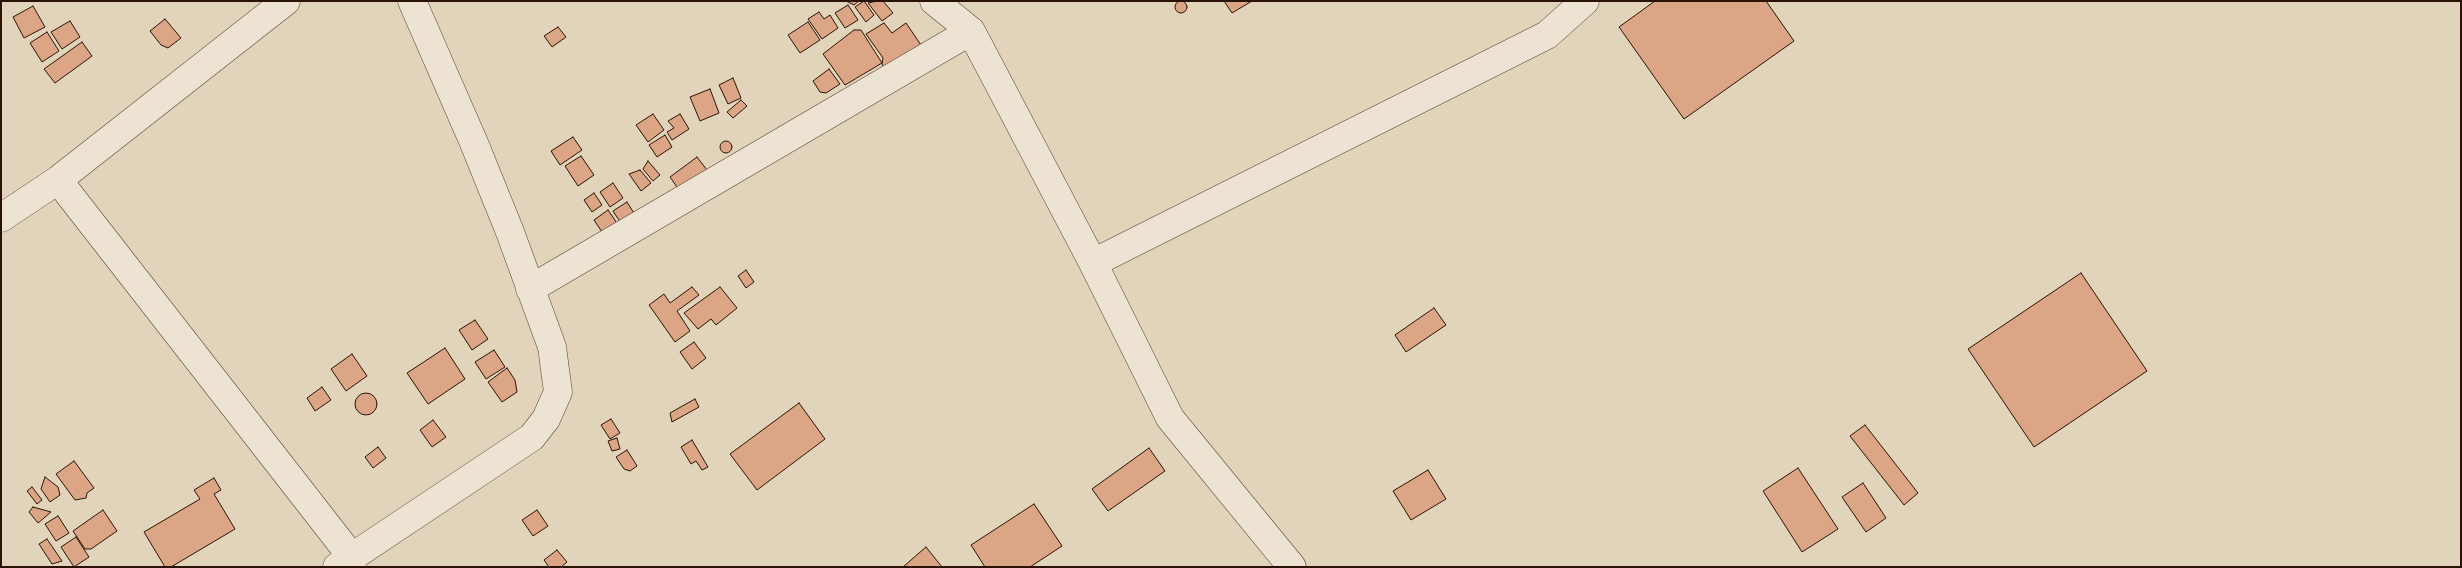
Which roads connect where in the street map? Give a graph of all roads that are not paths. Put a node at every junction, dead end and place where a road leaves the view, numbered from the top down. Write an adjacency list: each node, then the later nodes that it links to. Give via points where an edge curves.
1 (286, 1): 6 (street)
2 (412, 1): 9 (street, via 474,143)
3 (934, 1): 5 (street)
4 (1585, 1): 8 (street, via 1548,35)
5 (972, 31): 8 (street); 9 (street)
6 (58, 180): 7 (street); 10 (street)
7 (1, 218)
8 (1093, 262): 11 (street, via 1170,418)
9 (530, 289): 10 (street, via 552,347 558,392 546,419 532,437)
10 (347, 563)
11 (1292, 567)

